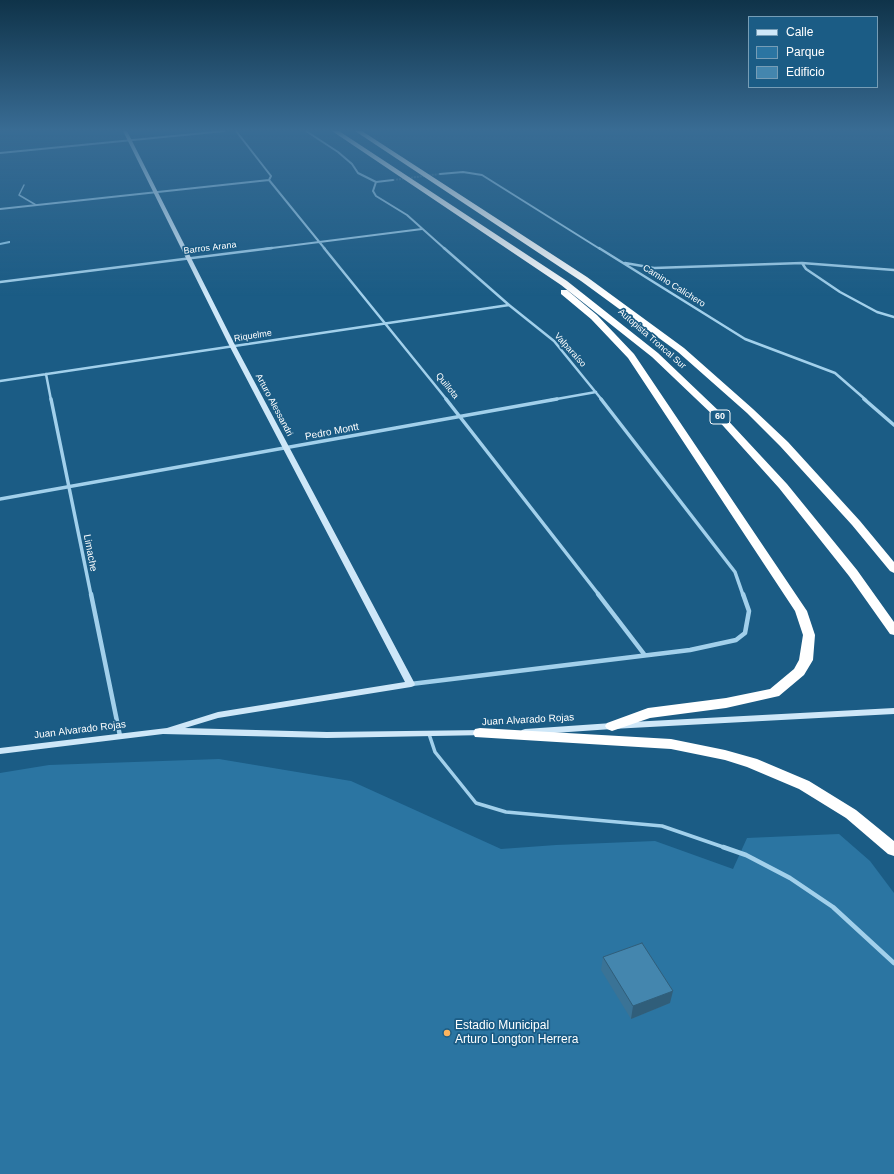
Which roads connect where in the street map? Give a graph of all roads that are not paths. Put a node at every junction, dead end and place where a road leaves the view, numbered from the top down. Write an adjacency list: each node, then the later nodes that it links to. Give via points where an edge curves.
1 (24, 185): 10 (lane, via 19,195)
2 (152, 186): 9 (main road, Arturo Alessandri)
3 (218, 186): 9 (street)
4 (274, 186): 13 (street, Quillota)
5 (375, 186): 12 (street, Valparaíso, via 373,191 376,196 406,215)
6 (416, 186): 14 (highway, Autopista Troncal Sur / 60)
7 (440, 186): 32 (highway, Autopista Troncal Sur / 60, via 584,279 680,350 750,410 784,444)
8 (499, 186): 16 (street, Camino Calichero)
9 (155, 193): 10 (street); 15 (main road, Arturo Alessandri)
10 (36, 205): 11 (street)
11 (0, 209)
12 (422, 229): 13 (street, Barros Arana); 20 (street, Valparaíso)
13 (319, 241): 15 (street, Barros Arana); 22 (street, Quillota)
14 (507, 245): 33 (highway, Autopista Troncal Sur / 60, via 624,328 719,416 817,527); 38 (highway, via 594,317 631,356 801,611 809,635 806,660 799,672 788,684 774,693 726,704 648,713)
15 (188, 258): 19 (street, Barros Arana); 23 (main road, Arturo Alessandri)
16 (623, 263): 17 (street, via 654,268); 28 (street, Camino Calichero, via 745,339 835,374)
17 (802, 263): 18 (street); 21 (street, via 806,269 840,292)
18 (894, 270)
19 (0, 282)
20 (509, 305): 22 (street, Riquelme); 26 (street, Valparaíso, via 554,342)
21 (894, 318)
22 (386, 324): 23 (street, Riquelme); 27 (street, Quillota)
23 (233, 346): 24 (street, Riquelme); 29 (main road, Arturo Alessandri)
24 (46, 374): 25 (street, Riquelme); 30 (street, Limache)
25 (0, 381)
26 (596, 392): 27 (street, Pedro Montt); 34 (street, Valparaíso, via 735,572 749,610 745,633)
27 (462, 416): 29 (street, Pedro Montt); 35 (street, Quillota)
28 (894, 425)
29 (286, 449): 30 (street, Pedro Montt); 36 (main road, Arturo Alessandri)
30 (69, 487): 31 (street, Pedro Montt); 42 (street, Limache)
31 (0, 499)
32 (894, 569)
33 (894, 631)
34 (736, 640): 35 (street, Juan Alvarado Rojas, via 690,650)
35 (644, 654): 36 (street, Juan Alvarado Rojas)
36 (411, 684): 39 (main road, Juan Alvarado Rojas, via 218,715)
37 (894, 712): 38 (main road, Juan Alvarado Rojas)
38 (612, 726): 40 (main road, Juan Alvarado Rojas)
39 (163, 731): 41 (main road, Juan Alvarado Rojas, via 327,735); 42 (main road, Juan Alvarado Rojas)
40 (480, 733): 41 (main road, Juan Alvarado Rojas); 44 (highway, via 671,744 725,754 779,773 810,788 851,814)
41 (429, 734): 45 (lane, via 435,752 476,803 506,812 662,826 746,855 790,878 833,907)
42 (120, 736): 43 (main road, Juan Alvarado Rojas)
43 (0, 751)
44 (894, 850)
45 (894, 963)

